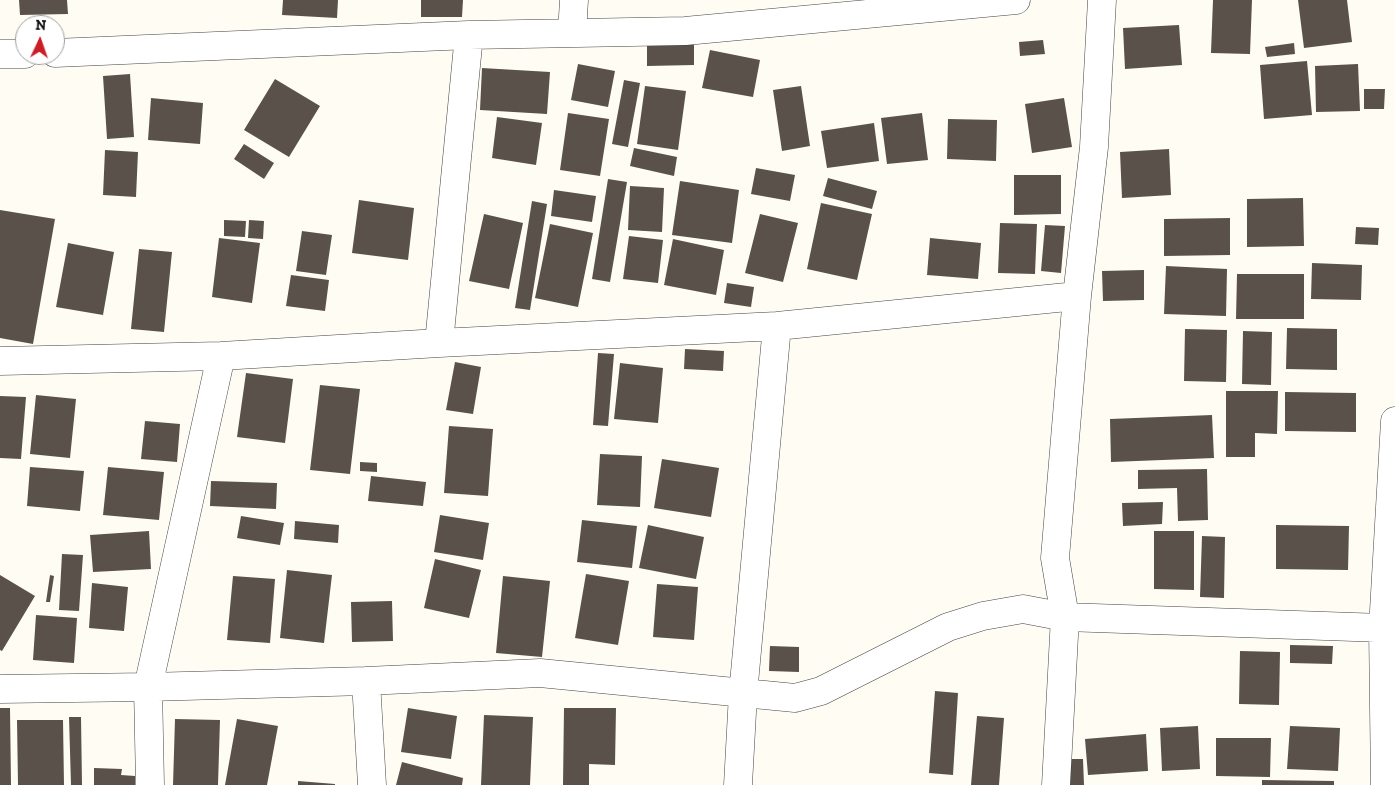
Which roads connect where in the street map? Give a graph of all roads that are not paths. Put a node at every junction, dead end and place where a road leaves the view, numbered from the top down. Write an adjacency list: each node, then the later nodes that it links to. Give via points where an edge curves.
1 (574, 0): 4 (street)
2 (1016, 0): 4 (street, via 685,31)
3 (1102, 0): 9 (street, via 1094,147)
4 (572, 33): 5 (street)
5 (469, 35): 6 (street); 11 (street)
6 (65, 53)
7 (0, 54): 8 (street)
8 (15, 54)
9 (1077, 296): 10 (street); 16 (street, via 1055,558)
10 (777, 326): 11 (street); 21 (street)
11 (439, 343): 12 (street)
12 (221, 356): 13 (street); 19 (street)
13 (0, 361)
14 (1395, 421): 15 (street)
15 (1391, 574): 17 (street)
16 (1065, 617): 17 (street); 21 (street, via 1023,609 983,616 948,626 821,691 795,698); 25 (street)
17 (1383, 628): 26 (street)
18 (366, 680): 19 (street); 21 (street, via 540,673); 23 (street)
19 (148, 687): 20 (street); 22 (street)
20 (0, 689)
21 (743, 694): 24 (street)
22 (150, 785)
23 (372, 785)
24 (738, 785)
25 (1056, 785)
26 (1385, 785)

